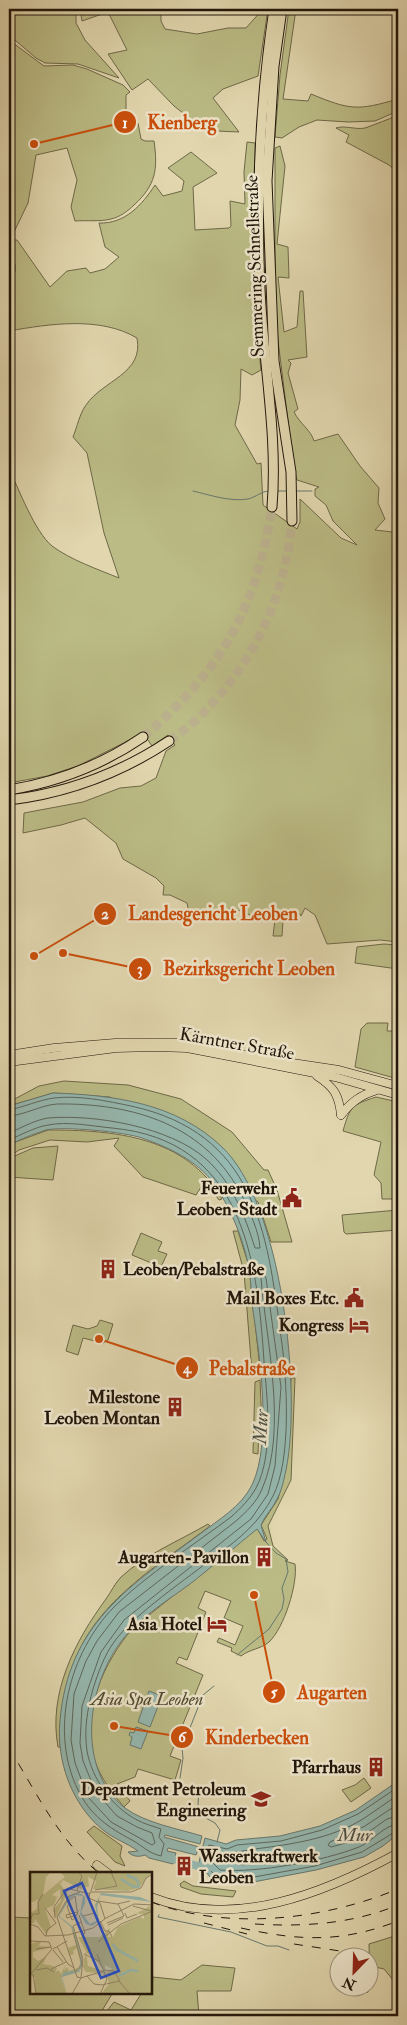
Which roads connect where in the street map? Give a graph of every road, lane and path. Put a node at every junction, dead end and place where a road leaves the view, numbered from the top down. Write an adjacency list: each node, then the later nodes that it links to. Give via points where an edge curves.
1 (274, 9): 3 (highway, Semmering Schnellstraße, via 265,64 259,189 260,288)
2 (282, 9): 4 (highway, Semmering Schnellstraße, via 274,66 267,181 274,361 292,486)
3 (273, 503)
4 (292, 521)
5 (143, 737): 7 (highway, via 83,770)
6 (169, 741): 8 (highway, via 141,760 88,784)
7 (9, 790)
8 (9, 800)
9 (9, 1055): 12 (main road, Kärntner Straße, via 115,1043 189,1043 339,1070)
10 (9, 1062): 11 (main road, Kärntner Straße, via 65,1053 156,1046 204,1051)
11 (314, 1073): 13 (main road, Kärntner Straße); 13 (main road, via 334,1088 341,1115 360,1095)
12 (398, 1086)
13 (379, 1090): 14 (main road, Kärntner Straße)
14 (398, 1095)
15 (398, 1853): 18 (main road, via 325,1888 255,1907 210,1911)
16 (97, 1865): 17 (main road)
17 (106, 1872)
18 (152, 1897)

